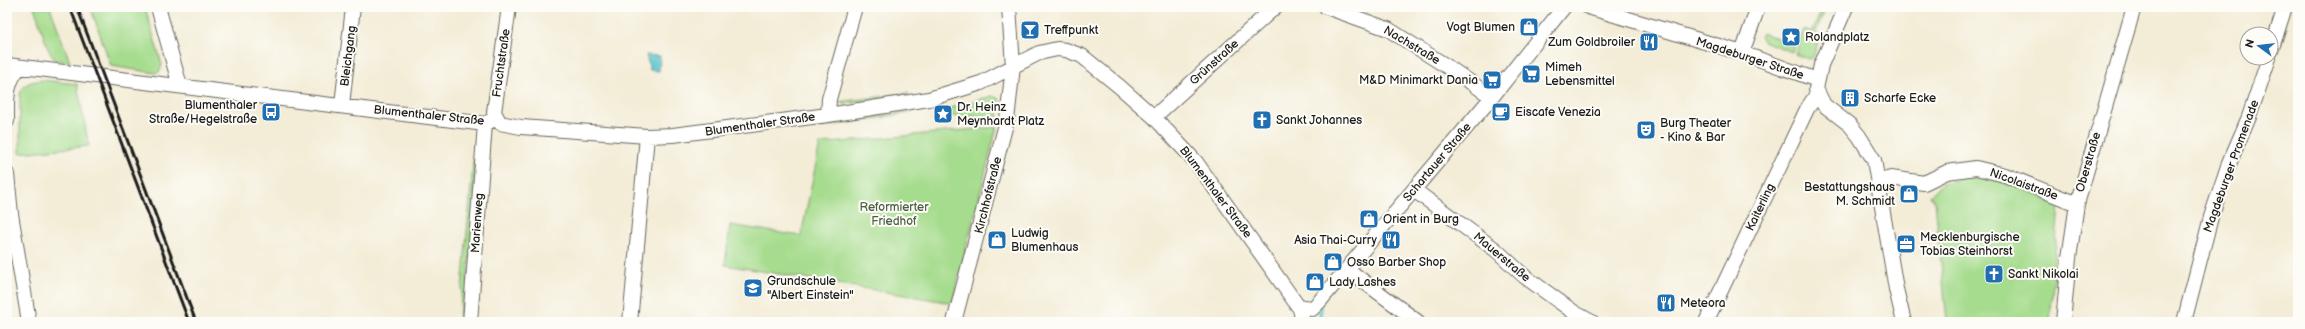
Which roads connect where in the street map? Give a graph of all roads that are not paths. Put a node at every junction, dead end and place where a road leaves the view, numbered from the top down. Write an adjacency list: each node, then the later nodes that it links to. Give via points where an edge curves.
1 (158, 7): 19 (street)
2 (354, 7): 22 (street, Bleichgang)
3 (508, 7): 26 (street, Fruchtstraße)
4 (855, 7): 23 (street, via 829,99)
5 (1009, 7): 17 (street, Kirchhofstraße)
6 (1274, 7): 24 (street, Grünstraße)
7 (1326, 7): 21 (street, Nachstraße, via 1388,30)
8 (1564, 7): 21 (street, Schartauer Straße)
9 (1588, 7): 15 (street, Magdeburger Straße)
10 (1758, 7): 15 (street)
11 (1846, 7): 20 (street, Kaiterling, via 1821,65)
12 (2134, 7): 31 (street, Oberstraße)
13 (2285, 7): 14 (street)
14 (2279, 26)
15 (1742, 53): 20 (street, Magdeburger Straße)
16 (13, 66): 19 (street, Blumenthaler Straße); 25 (street, via 8,87)
17 (1013, 66): 23 (street, Blumenthaler Straße, via 981,83 929,99); 24 (street, Blumenthaler Straße, via 1048,51 1057,49 1073,52 1094,65); 37 (street, Kirchhofstraße, via 1007,120)
18 (2266, 66): 43 (street, Magdeburger Promenade, via 2211,217)
19 (180, 86): 22 (street, Blumenthaler Straße)
20 (1817, 87): 29 (street, via 1824,105 1850,125 1867,146 1874,160); 40 (street, Kaiterling)
21 (1492, 97): 30 (street, Schartauer Straße)
22 (342, 105): 26 (street, Blumenthaler Straße)
23 (828, 115): 27 (street, Blumenthaler Straße, via 700,132)
24 (1154, 117): 33 (street, Blumenthaler Straße, via 1196,162)
25 (7, 121)
26 (491, 121): 27 (street, Blumenthaler Straße, via 505,125); 35 (street, Marienweg)
27 (647, 136): 36 (street)
28 (7, 174): 34 (street)
29 (1879, 182): 31 (street, Nicolaistraße, via 1891,178 1924,183 1947,172 1976,168 2006,175); 41 (street, via 1896,289)
30 (1414, 190): 32 (street, Schartauer Straße); 39 (street, Mauerstraße, via 1496,250 1524,276 1575,313)
31 (2077, 204): 42 (street, Oberstraße)
32 (1347, 269): 33 (street, Schartauer Straße, via 1312,309); 38 (street)
33 (1302, 313)
34 (29, 322)
35 (470, 322)
36 (630, 322)
37 (954, 322)
38 (1418, 322)
39 (1592, 322)
40 (1706, 322)
41 (1904, 322)
42 (2063, 322)
43 (2184, 322)

